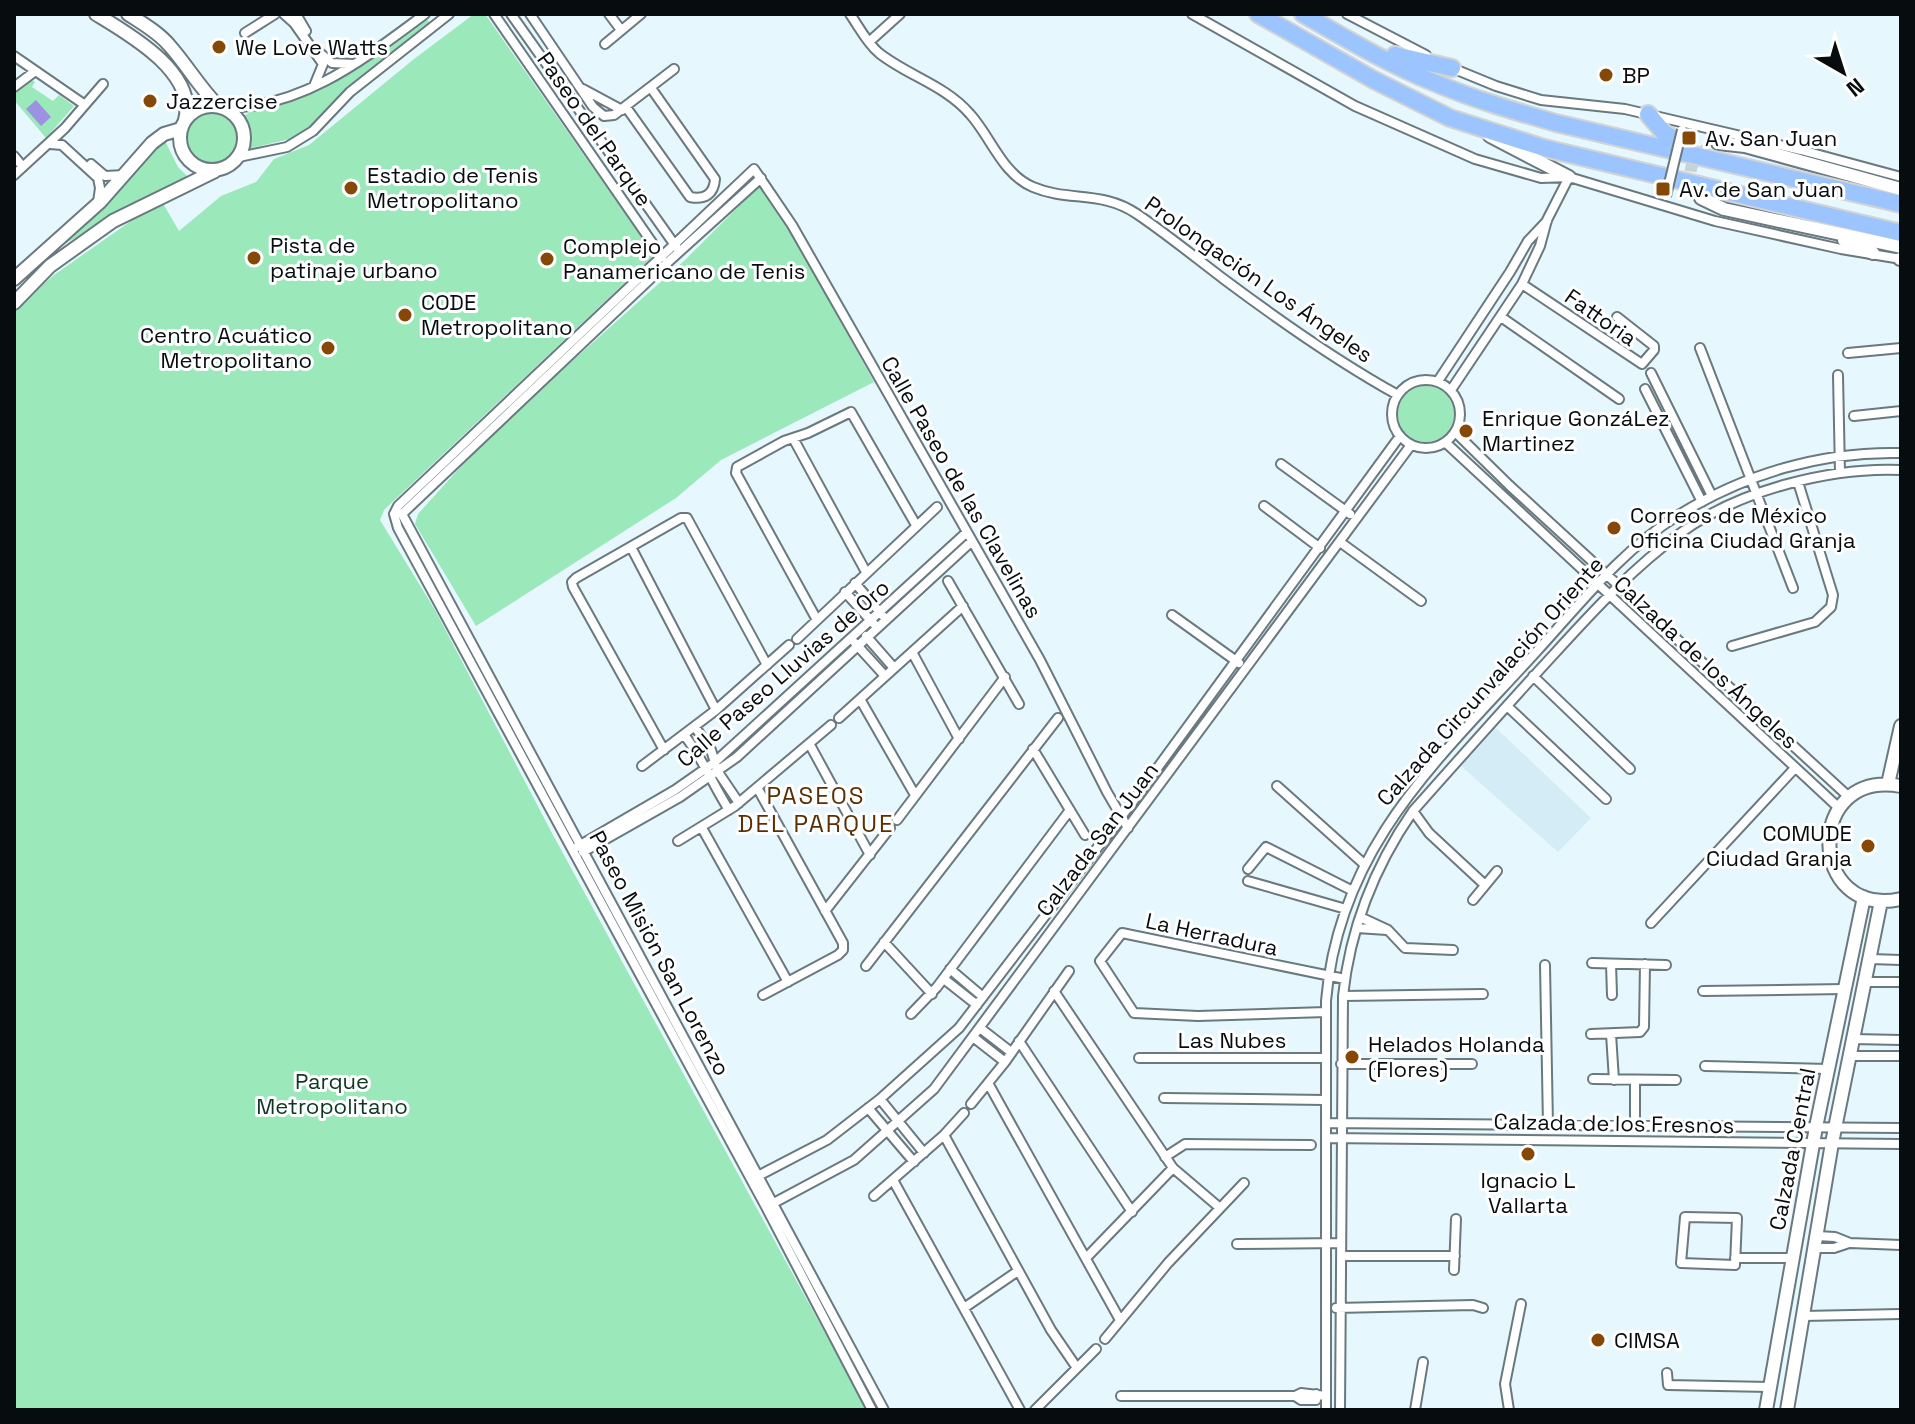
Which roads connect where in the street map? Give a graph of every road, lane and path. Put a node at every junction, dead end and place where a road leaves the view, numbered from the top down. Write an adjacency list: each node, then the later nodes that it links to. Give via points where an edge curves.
1 (96, 14): 41 (street, via 160,58 187,101)
2 (128, 14): 37 (street, via 169,44 200,88)
3 (253, 14): 21 (street)
4 (275, 14): 21 (street)
5 (284, 14): 27 (street)
6 (296, 14): 27 (street)
7 (425, 14): 28 (street)
8 (449, 14): 49 (street, via 350,92 313,131 287,147)
9 (494, 14): 42 (street, Paseo del Parque)
10 (511, 14): 40 (street, Paseo del Parque)
11 (530, 14): 38 (street, Paseo del Parque, via 593,107 604,116)
12 (609, 14): 22 (street)
13 (641, 14): 22 (street)
14 (850, 14): 24 (street, Prolongación Los Ángeles)
15 (900, 14): 24 (street)
16 (1192, 14): 55 (street, via 1429,141 1517,172)
17 (1258, 14): 43 (highway, via 1374,80)
18 (1303, 14): 50 (highway, via 1432,82 1556,123)
19 (1319, 14): 29 (highway, via 1398,56)
20 (1347, 14): 29 (street)
21 (260, 23): 23 (street)
22 (621, 30): 25 (street)
23 (245, 33)
24 (869, 42): 85 (street, Prolongación Los Ángeles, via 963,106 1020,180 1123,205)
25 (605, 44)
26 (14, 56): 31 (street)
27 (325, 62): 28 (street); 35 (street)
28 (355, 64): 35 (street)
29 (1452, 68): 39 (street, via 1541,100)
30 (674, 69): 34 (street)
31 (34, 72): 33 (street); 36 (street)
32 (103, 84): 36 (street)
33 (14, 87)
34 (651, 88): 38 (street); 38 (street, via 715,179 709,194 690,197)
35 (312, 89): 37 (street, via 272,103)
36 (85, 105): 44 (street)
37 (221, 107): 41 (street, via 199,108); 49 (street, via 242,125)
38 (624, 108)
39 (1648, 114): 50 (highway, via 1664,133); 56 (street)
40 (582, 116): 42 (street); 66 (street, Paseo del Parque)
41 (183, 124): 52 (street, via 180,147 189,162); 53 (street, via 152,143)
42 (570, 126): 69 (street, Paseo del Parque)
43 (1474, 126): 55 (street); 65 (highway, via 1544,148)
44 (65, 128): 47 (street); 53 (street, via 65,140 101,174)
45 (1682, 130): 59 (street, bridge)
46 (1718, 143): 58 (street)
47 (49, 144): 51 (street); 61 (street, via 60,143 98,178)
48 (14, 156): 51 (street)
49 (239, 157): 52 (street)
50 (1703, 157): 62 (highway)
51 (23, 167): 54 (street)
52 (215, 171): 73 (street, via 113,221)
53 (126, 174): 61 (street)
54 (14, 175)
55 (1569, 177): 63 (street); 68 (street, via 1715,221)
56 (1901, 177)
57 (761, 178): 66 (street); 66 (street, Calle Paseo de las Clavelinas, via 754,169); 110 (street, Calle Paseo de las Clavelinas)
58 (1901, 189)
59 (1666, 196)
60 (1701, 198): 64 (street, via 1724,209)
61 (97, 204): 71 (street)
62 (1901, 204)
63 (1547, 220): 72 (street); 82 (street)
64 (1815, 228): 67 (street); 68 (street)
65 (1901, 233)
66 (677, 247): 69 (street)
67 (1901, 247)
68 (1873, 253): 70 (street)
69 (664, 259): 107 (street, via 406,498)
70 (1901, 259)
71 (14, 278): 73 (street)
72 (1522, 284): 75 (street); 76 (street, Fattoria, via 1642,364 1654,346)
73 (26, 289): 74 (street)
74 (14, 303)
75 (1501, 317): 84 (street); 86 (street)
76 (1617, 317)
77 (1700, 348): 99 (street)
78 (1901, 348): 79 (street)
79 (1848, 353)
80 (1651, 373): 102 (street)
81 (1838, 375): 95 (street)
82 (1438, 381): 84 (street); 85 (street, via 1420,380)
83 (1645, 389): 103 (street)
84 (1451, 390): 89 (street, via 1460,410)
85 (1398, 395): 90 (street, via 1392,416)
86 (1619, 399)
87 (1901, 411): 88 (street)
88 (1854, 416)
89 (1455, 432): 92 (street); 115 (street, Calzada de los Ángeles)
90 (1400, 436): 93 (street); 106 (street, Calzada San Juan)
91 (793, 438): 109 (street, via 851,412); 114 (street); 127 (street, via 742,463 736,473)
92 (1445, 442): 93 (street); 119 (street, Calzada de los Ángeles)
93 (1411, 445): 108 (street, Calzada San Juan)
94 (1901, 453): 95 (street, Calzada Circunvalación Oriente)
95 (1840, 456): 98 (street); 99 (street, Calzada Circunvalación Oriente)
96 (1281, 464): 106 (street)
97 (1901, 470): 98 (street, Calzada Circunvalación Oriente)
98 (1840, 473): 100 (street, Calzada Circunvalación Oriente)
99 (1752, 478): 101 (street); 102 (street, Calzada Circunvalación Oriente)
100 (1798, 482): 101 (street, Calzada Circunvalación Oriente); 131 (street, via 1833,595 1831,607 1815,622)
101 (1758, 494): 118 (street, Calzada Circunvalación Oriente, via 1684,530); 120 (street)
102 (1712, 496): 103 (street, Calzada Circunvalación Oriente)
103 (1702, 502): 115 (street, Calzada Circunvalación Oriente, via 1674,517)
104 (1264, 506): 113 (street)
105 (937, 507): 109 (street)
106 (1347, 511): 108 (street); 113 (street, Calzada San Juan)
107 (398, 514): 181 (street, Paseo Misión San Lorenzo); 182 (street, Paseo Misión San Lorenzo, via 398,528)
108 (1357, 519): 111 (street, Calzada San Juan)
109 (916, 525): 114 (street)
110 (969, 537): 126 (street, Calle Paseo Lluvias de Oro); 172 (street, Calle Paseo de las Clavelinas)
111 (1340, 542): 123 (street); 136 (street, Calzada San Juan)
112 (631, 547): 134 (street, via 687,518); 143 (street); 153 (street, via 572,582)
113 (1320, 548): 133 (street, Calzada San Juan)
114 (866, 572): 117 (street)
115 (1607, 575): 118 (street, Calzada de los Ángeles); 119 (street, Calzada Circunvalación Oriente)
116 (948, 581): 124 (street)
117 (855, 583): 121 (street); 126 (street)
118 (1617, 584): 122 (street, Calzada Circunvalación Oriente); 165 (street, Calzada de los Ángeles)
119 (1597, 585): 122 (street, Calzada de los Ángeles); 154 (street, Calzada Circunvalación Oriente)
120 (1793, 588)
121 (845, 592): 127 (street); 128 (street)
122 (1607, 595): 138 (street, Calzada Circunvalación Oriente); 158 (street, Calzada de los Ángeles)
123 (1421, 601)
124 (963, 606): 132 (street); 139 (street)
125 (1172, 615): 133 (street)
126 (883, 616): 128 (street, Calle Paseo Lluvias de Oro)
127 (817, 620): 134 (street)
128 (874, 625): 129 (street, Calle Paseo Lluvias de Oro)
129 (864, 634): 130 (street, Calle Paseo Lluvias de Oro); 135 (street)
130 (855, 643): 137 (street); 157 (street, Calle Paseo Lluvias de Oro)
131 (1732, 646)
132 (912, 652): 135 (street); 150 (street)
133 (1236, 661): 136 (street); 172 (street, Calzada San Juan)
134 (767, 665): 143 (street)
135 (894, 668): 137 (street)
136 (1247, 668): 177 (street, Calzada San Juan)
137 (885, 676): 140 (street)
138 (1533, 676): 142 (street, Calzada Circunvalación Oriente); 159 (street)
139 (1005, 677): 141 (street); 150 (street)
140 (860, 699): 144 (street); 164 (street)
141 (1019, 704)
142 (1507, 706): 155 (street, Calzada Circunvalación Oriente); 166 (street)
143 (716, 710): 148 (street)
144 (839, 718)
145 (1058, 718): 152 (street)
146 (831, 725): 151 (street)
147 (1901, 726): 161 (street)
148 (695, 727): 149 (street); 157 (street)
149 (685, 736): 153 (street); 160 (street)
150 (959, 739): 164 (street)
151 (810, 745): 163 (street); 183 (street)
152 (1033, 749): 170 (street); 201 (street)
153 (664, 750): 156 (street)
154 (1445, 752): 155 (street); 184 (street, Calzada Circunvalación Oriente, via 1402,803)
155 (1456, 762): 171 (street, Calzada Circunvalación Oriente)
156 (642, 766)
157 (716, 767): 160 (street, Calle Paseo Lluvias de Oro); 167 (street)
158 (1795, 768): 168 (street, Calzada de los Ángeles); 197 (street)
159 (1630, 769)
160 (708, 774): 169 (street); 181 (street, Calle Paseo Lluvias de Oro)
161 (1894, 785): 165 (street, via 1867,787)
162 (1277, 786): 184 (street)
163 (758, 789): 167 (street); 195 (street)
164 (915, 795): 173 (street)
165 (1849, 797): 168 (street)
166 (1606, 799)
167 (739, 803): 169 (street)
168 (1839, 808): 190 (street, via 1828,852 1840,879)
169 (729, 810): 175 (street)
170 (1070, 810): 179 (street); 212 (street)
171 (1413, 811): 174 (street, Calzada Circunvalación Oriente); 178 (street)
172 (1121, 816): 177 (street, Calle Paseo de las Clavelinas); 200 (street, Calzada San Juan)
173 (897, 820)
174 (1407, 820): 178 (street); 196 (street, Calzada Circunvalación Oriente, via 1378,869)
175 (702, 828): 180 (street); 217 (street)
176 (890, 828): 183 (street)
177 (1128, 828): 202 (street, Calzada San Juan)
178 (1429, 833): 188 (street)
179 (1085, 835)
180 (678, 841)
181 (583, 848): 182 (street, Calle Paseo Lluvias de Oro); 286 (street, Paseo Misión San Lorenzo)
182 (573, 853): 286 (street, Paseo Misión San Lorenzo)
183 (870, 855): 195 (street)
184 (1364, 864): 189 (street, Calzada Circunvalación Oriente)
185 (1248, 869): 189 (street, via 1266,847)
186 (1497, 871): 188 (street)
187 (1248, 881): 194 (street)
188 (1485, 885): 192 (street)
189 (1353, 891): 194 (street, Calzada Circunvalación Oriente)
190 (1864, 897): 193 (street); 220 (street, Calzada Central)
191 (1901, 899): 193 (street)
192 (1473, 900)
193 (1881, 901): 204 (street, Calzada Central)
194 (1346, 909): 214 (street, Calzada Circunvalación Oriente)
195 (825, 911): 217 (street, via 843,950)
196 (1360, 917): 198 (street, Calzada Circunvalación Oriente); 199 (street)
197 (1651, 923)
198 (1357, 928): 199 (street); 216 (street, Calzada Circunvalación Oriente)
199 (1388, 930): 203 (street, via 1405,948)
200 (1028, 937): 202 (street); 228 (street, Calzada San Juan)
201 (884, 942): 211 (street); 223 (street)
202 (1040, 946): 232 (street, Calzada San Juan)
203 (1453, 950)
204 (1870, 959): 205 (street); 218 (street, Calzada Central)
205 (1901, 960)
206 (1592, 963): 207 (street)
207 (1611, 964): 208 (street); 226 (street)
208 (1645, 964): 210 (street); 234 (street, via 1644,1027 1634,1034)
209 (1545, 965): 266 (street)
210 (1666, 965)
211 (866, 966)
212 (950, 969): 215 (street); 228 (street)
213 (1069, 971): 221 (street)
214 (1328, 977): 216 (street, La Herradura); 230 (street, Calzada Circunvalación Oriente); 230 (street, La Herradura, via 1122,933 1100,961 1134,1013)
215 (944, 979): 223 (street); 229 (street)
216 (1345, 979): 227 (street, Calzada Circunvalación Oriente)
217 (788, 982): 225 (street)
218 (1865, 982): 219 (street); 237 (street, Calzada Central)
219 (1901, 982)
220 (1845, 989): 222 (street); 250 (street, Calzada Central)
221 (1054, 991): 239 (street); 283 (street)
222 (1703, 991)
223 (932, 994): 231 (street)
224 (1483, 994): 227 (street)
225 (763, 995)
226 (1612, 995)
227 (1343, 996): 247 (street, Calzada Circunvalación Oriente)
228 (983, 997): 229 (street, Calzada San Juan)
229 (977, 1005): 236 (street, Calzada San Juan)
230 (1326, 1012): 245 (street, Calzada Circunvalación Oriente)
231 (911, 1014)
232 (980, 1028): 235 (street, Calzada San Juan); 241 (street)
233 (1591, 1034): 234 (street)
234 (1611, 1034): 252 (street)
235 (973, 1037): 240 (street, Calzada San Juan); 246 (street)
236 (948, 1039): 240 (street); 257 (street, Calzada San Juan)
237 (1853, 1039): 238 (street); 242 (street, Calzada Central)
238 (1901, 1040)
239 (1019, 1041): 241 (street); 292 (street)
240 (962, 1052): 262 (street, Calzada San Juan)
241 (1011, 1052): 246 (street)
242 (1850, 1056): 243 (street); 270 (street, Calzada Central)
243 (1901, 1056)
244 (1139, 1058): 245 (street, Las Nubes)
245 (1326, 1058): 258 (street, Calzada Circunvalación Oriente)
246 (1005, 1062): 255 (street)
247 (1341, 1064): 248 (street); 264 (street, Calzada Circunvalación Oriente)
248 (1472, 1064)
249 (1705, 1066): 250 (street)
250 (1828, 1069): 269 (street, Calzada Central)
251 (1593, 1079): 252 (street)
252 (1614, 1080): 253 (street)
253 (1635, 1080): 254 (street); 268 (street)
254 (1676, 1080)
255 (988, 1083): 259 (street); 301 (street)
256 (1164, 1098): 258 (street)
257 (880, 1099): 260 (street, Calzada San Juan); 262 (street)
258 (1325, 1100): 263 (street, Calzada Circunvalación Oriente)
259 (971, 1104)
260 (868, 1108): 272 (street); 286 (street, Calzada San Juan, via 827,1140)
261 (964, 1113): 273 (street)
262 (899, 1122): 272 (street, Calzada San Juan); 282 (street)
263 (1326, 1123): 264 (street, Calzada de los Fresnos); 274 (street, Calzada Circunvalación Oriente)
264 (1341, 1123): 265 (street, Calzada de los Fresnos); 275 (street, Calzada Circunvalación Oriente)
265 (1475, 1124): 266 (street, Calzada de los Fresnos); 276 (street)
266 (1548, 1125): 267 (street, Calzada de los Fresnos)
267 (1569, 1125): 268 (street, Calzada de los Fresnos); 277 (street)
268 (1635, 1125): 269 (street, Calzada de los Fresnos)
269 (1816, 1127): 270 (street, Calzada de los Fresnos); 278 (street, Calzada Central)
270 (1835, 1127): 271 (street, Calzada de los Fresnos); 279 (street, Calzada Central)
271 (1901, 1128)
272 (889, 1132): 284 (street); 290 (street, Calzada San Juan, via 838,1170)
273 (944, 1135): 282 (street); 305 (street)
274 (1326, 1138): 275 (street, Calzada de los Fresnos); 297 (street, Calzada Circunvalación Oriente)
275 (1341, 1138): 276 (street, Calzada de los Fresnos); 295 (street, Calzada Circunvalación Oriente)
276 (1474, 1140): 277 (street, Calzada de los Fresnos)
277 (1569, 1141): 278 (street, Calzada de los Fresnos)
278 (1813, 1143): 279 (street, Calzada de los Fresnos); 303 (street, Calzada Central)
279 (1832, 1143): 280 (street, Calzada de los Fresnos); 294 (street, Calzada Central)
280 (1901, 1144)
281 (1311, 1145): 283 (street, via 1185,1144)
282 (924, 1153): 284 (street)
283 (1165, 1157): 285 (street)
284 (914, 1162): 287 (street)
285 (1173, 1168): 291 (street); 292 (street)
286 (755, 1177): 290 (street, Paseo Misión San Lorenzo)
287 (893, 1180): 289 (street); 307 (street)
288 (1244, 1183): 291 (street)
289 (874, 1196)
290 (770, 1205): 322 (street, Paseo Misión San Lorenzo); 323 (street, Paseo Misión San Lorenzo)
291 (1220, 1208): 313 (street)
292 (1132, 1212): 301 (street)
293 (1456, 1219): 300 (street)
294 (1816, 1242): 298 (street, via 1834,1248 1850,1243); 312 (street, Calzada Central)
295 (1341, 1243): 297 (street); 299 (street, Calzada Circunvalación Oriente)
296 (1237, 1244): 297 (street)
297 (1326, 1245): 308 (street, Calzada Circunvalación Oriente)
298 (1901, 1245)
299 (1341, 1256): 300 (street); 309 (street, Calzada Circunvalación Oriente)
300 (1455, 1256): 304 (street)
301 (1087, 1257): 313 (street)
302 (1735, 1258): 302 (street, via 1737,1218 1685,1217 1681,1263 1735,1265); 303 (street)
303 (1792, 1258): 319 (street, Calzada Central)
304 (1454, 1270)
305 (1018, 1271): 307 (street); 317 (street)
306 (1521, 1304): 329 (street, via 1505,1384)
307 (964, 1308): 324 (street)
308 (1326, 1308): 309 (street); 321 (street, Calzada Circunvalación Oriente)
309 (1340, 1308): 310 (street); 327 (street, Calzada Circunvalación Oriente)
310 (1483, 1308)
311 (1901, 1314): 312 (street)
312 (1803, 1316): 331 (street, Calzada Central)
313 (1120, 1320): 314 (street)
314 (1105, 1339)
315 (1096, 1349): 317 (street)
316 (1423, 1362): 328 (street)
317 (1077, 1368): 325 (street)
318 (1667, 1373): 319 (street, via 1668,1385)
319 (1770, 1387): 330 (street, Calzada Central)
320 (1121, 1396): 321 (street, via 1301,1393)
321 (1326, 1398): 326 (street, Calzada Circunvalación Oriente)
322 (872, 1410)
323 (884, 1410)
324 (1020, 1410)
325 (1035, 1410)
326 (1326, 1410)
327 (1340, 1410)
328 (1415, 1410)
329 (1509, 1410)
330 (1766, 1410)
331 (1787, 1410)

